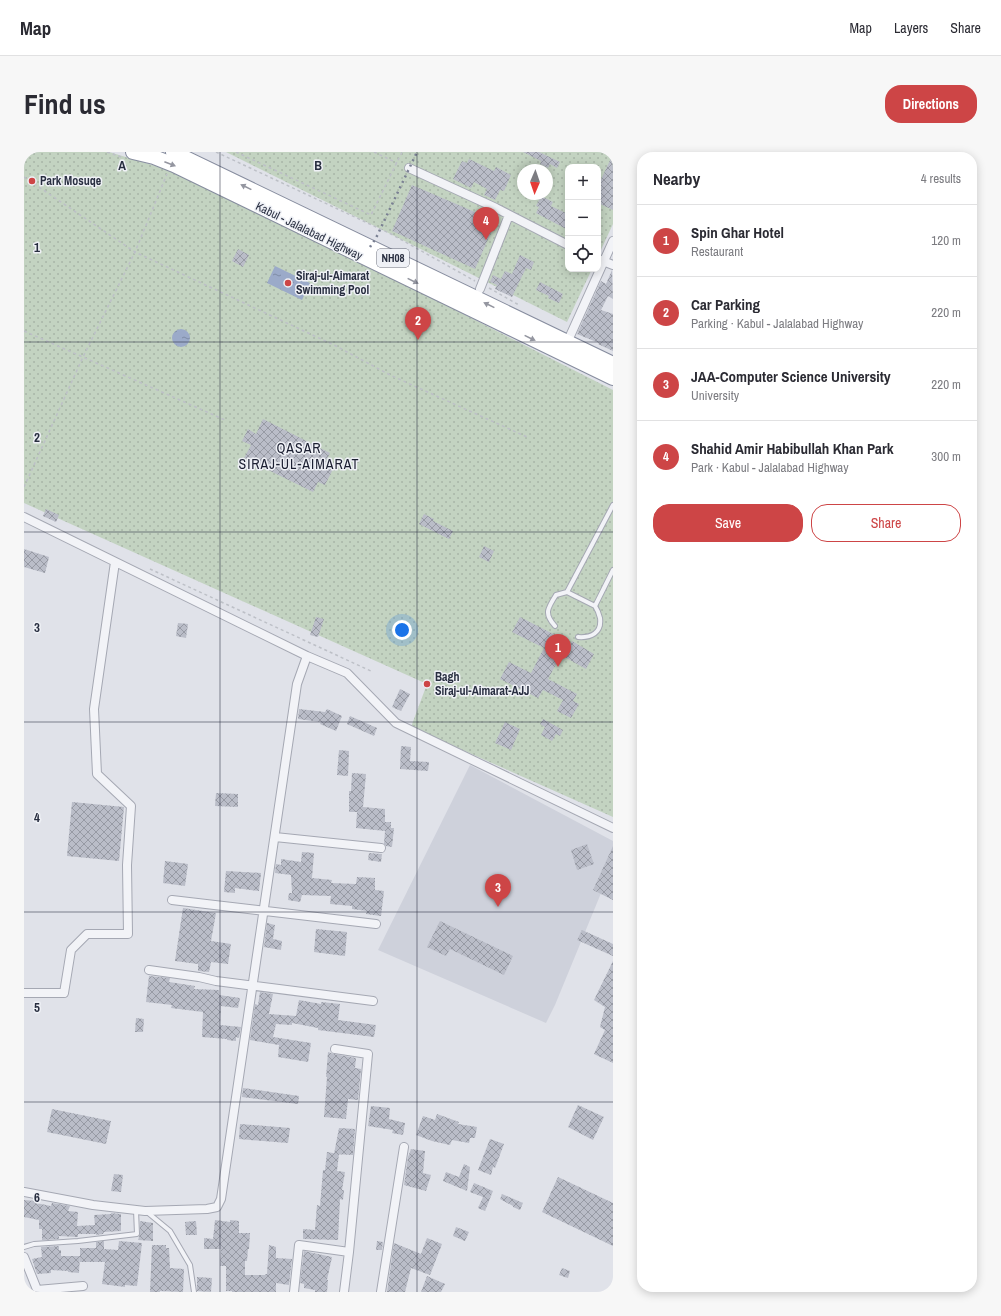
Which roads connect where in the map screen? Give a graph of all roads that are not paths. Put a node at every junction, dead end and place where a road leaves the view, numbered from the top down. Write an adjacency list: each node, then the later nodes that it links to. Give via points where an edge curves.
1 (133, 152): 2 (highway, Kabul - Jalalabad Highway / NH08, one-way to 2)
2 (174, 158): 11 (highway, Kabul - Jalalabad Highway / NH08)
3 (409, 168): 4 (street)
4 (509, 215): 6 (street); 10 (street)
5 (613, 241): 7 (street)
6 (565, 243)
7 (601, 260): 8 (street)
8 (613, 265)
9 (596, 272): 11 (street)
10 (481, 287)
11 (565, 348): 12 (highway, Kabul - Jalalabad Highway / NH08); 13 (highway, Kabul - Jalalabad Highway / NH08)
12 (613, 364)
13 (613, 378)
14 (613, 505): 18 (lane)
15 (24, 517): 16 (street)
16 (115, 562): 22 (street); 31 (street, via 94,709 97,774 131,806 127,865 128,934 88,934 71,950 64,993)
17 (613, 570): 19 (lane)
18 (567, 592): 19 (lane); 20 (lane, via 556,596 548,610 548,619)
19 (595, 606): 21 (lane, via 600,617 599,627 595,634 587,638)
20 (556, 626)
21 (578, 637)
22 (307, 656): 23 (street, via 347,673 396,723); 24 (street, via 297,684)
23 (613, 828)
24 (275, 837): 25 (street); 27 (street)
25 (380, 848)
26 (172, 900): 27 (street)
27 (263, 910): 28 (street); 30 (street)
28 (376, 924)
29 (149, 970): 30 (street)
30 (253, 985): 32 (street); 37 (street, via 221,1199 217,1207 206,1209)
31 (24, 993)
32 (373, 1002)
33 (335, 1049): 39 (street, via 368,1054)
34 (404, 1147): 46 (street)
35 (24, 1192): 36 (street)
36 (136, 1210): 37 (street); 38 (lane, via 136,1234)
37 (145, 1211): 43 (lane, via 170,1231 190,1265)
38 (24, 1247)
39 (349, 1252): 44 (street, via 299,1245); 45 (street)
40 (24, 1257): 42 (street)
41 (83, 1286): 42 (street)
42 (38, 1291)
43 (194, 1292)
44 (294, 1292)
45 (344, 1292)
46 (381, 1292)

